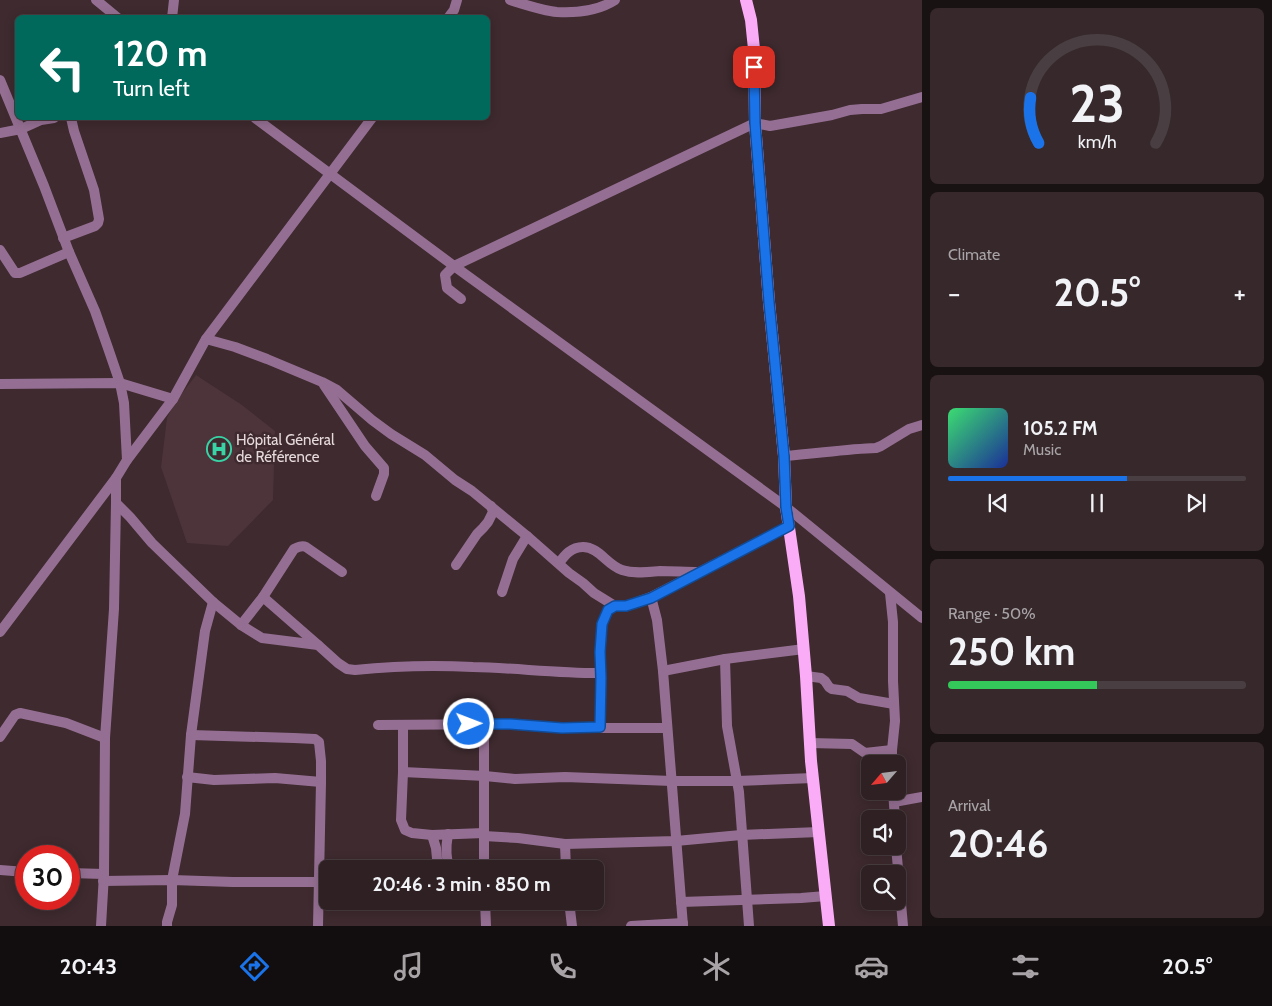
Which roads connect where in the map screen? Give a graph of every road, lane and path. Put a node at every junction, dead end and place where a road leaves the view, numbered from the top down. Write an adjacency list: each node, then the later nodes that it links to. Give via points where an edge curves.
1 (96, 0): 7 (street)
2 (174, 0): 8 (street)
3 (457, 0): 9 (street)
4 (510, 0): 5 (street, via 556,12 586,11)
5 (615, 0)
6 (746, 0): 18 (main road, via 754,48)
7 (114, 15)
8 (172, 15)
9 (450, 15)
10 (0, 80): 12 (street)
11 (922, 97): 18 (street, via 881,109 850,110 770,126)
12 (15, 115)
13 (17, 120): 19 (street)
14 (42, 120): 19 (street)
15 (71, 120): 22 (street, via 100,220 95,226)
16 (258, 120): 21 (street)
17 (370, 120): 21 (street)
18 (755, 123): 25 (street); 33 (main road)
19 (21, 129): 20 (street); 22 (street)
20 (0, 133)
21 (330, 173): 25 (street); 27 (street)
22 (64, 238): 24 (street)
23 (0, 250): 24 (street, via 15,273)
24 (69, 252): 30 (street, via 95,311)
25 (454, 266): 26 (street, via 445,274 447,288); 39 (street)
26 (461, 300)
27 (206, 339): 28 (street, via 235,347); 31 (street)
28 (322, 382): 36 (street, via 365,446 384,468); 38 (street)
29 (0, 384): 30 (street)
30 (120, 384): 31 (street); 34 (street)
31 (173, 399): 34 (street)
32 (922, 425): 33 (street, via 876,448)
33 (784, 456): 39 (main road)
34 (127, 460): 35 (street)
35 (116, 478): 37 (street); 54 (street)
36 (376, 496)
37 (116, 503): 50 (street); 69 (street, via 114,609)
38 (491, 506): 41 (street); 43 (street, via 493,512 488,522)
39 (786, 507): 40 (main road); 47 (street)
40 (789, 526): 45 (street); 56 (main road)
41 (527, 536): 42 (street); 46 (street, via 513,559)
42 (559, 564): 45 (street, via 568,552 584,547 599,553 614,566 631,572); 51 (street)
43 (456, 565)
44 (342, 572): 48 (street, via 306,547 297,547)
45 (700, 572): 49 (street)
46 (502, 592)
47 (890, 592): 52 (street); 61 (street)
48 (263, 597): 53 (street); 55 (street)
49 (651, 598): 51 (street); 58 (street)
50 (213, 602): 53 (street); 67 (street, via 205,631)
51 (615, 606): 59 (street, via 608,610 602,624)
52 (922, 618)
53 (241, 625): 55 (street, via 262,638)
54 (0, 632)
55 (318, 645): 59 (street, via 338,663 354,670 430,666)
56 (804, 649): 57 (street); 60 (main road)
57 (725, 659): 58 (street); 78 (street, via 727,726)
58 (663, 671): 66 (street)
59 (600, 674): 65 (street)
60 (806, 676): 61 (street, via 821,678 832,689 847,691 859,698); 70 (main road)
61 (894, 704): 71 (street)
62 (486, 724): 64 (street); 65 (street); 74 (street)
63 (378, 725): 64 (street)
64 (403, 725): 73 (street)
65 (600, 727): 66 (street)
66 (667, 728): 77 (street)
67 (191, 735): 75 (street); 79 (street, via 316,739)
68 (0, 737): 69 (street, via 20,713 66,723)
69 (105, 738): 98 (street)
70 (810, 743): 71 (street, via 852,744 865,753); 76 (main road)
71 (892, 750): 72 (street)
72 (892, 755)
73 (403, 772): 74 (street); 86 (street, via 402,825 405,830)
74 (485, 776): 77 (street); 84 (street)
75 (187, 777): 79 (street); 99 (street, via 185,814)
76 (813, 778): 78 (street); 82 (main road)
77 (672, 781): 78 (street); 87 (street)
78 (737, 781): 85 (street)
79 (321, 782): 90 (street)
80 (906, 796): 81 (street)
81 (922, 797)
82 (819, 832): 85 (street); 101 (main road)
83 (448, 834): 84 (street); 86 (street); 92 (street)
84 (484, 834): 88 (street); 93 (street)
85 (741, 835): 87 (street); 102 (street)
86 (432, 836): 91 (street)
87 (676, 841): 88 (street); 103 (street)
88 (565, 844): 94 (street)
89 (897, 855): 116 (street)
90 (323, 860)
91 (437, 860)
92 (448, 860)
93 (484, 860)
94 (566, 860)
95 (0, 870): 96 (street)
96 (15, 871)
97 (80, 875): 98 (street)
98 (104, 878): 99 (street); 108 (street)
99 (172, 880): 100 (street); 109 (street, via 172,905)
100 (319, 882)
101 (826, 896): 102 (street); 115 (main road)
102 (746, 900): 103 (street); 114 (street)
103 (681, 902): 107 (street)
104 (320, 910): 110 (street)
105 (485, 910): 111 (street)
106 (569, 910): 112 (street)
107 (683, 925): 113 (street)
108 (101, 926)
109 (167, 926)
110 (318, 926)
111 (486, 926)
112 (572, 926)
113 (632, 926)
114 (748, 926)
115 (829, 926)
116 (903, 926)

